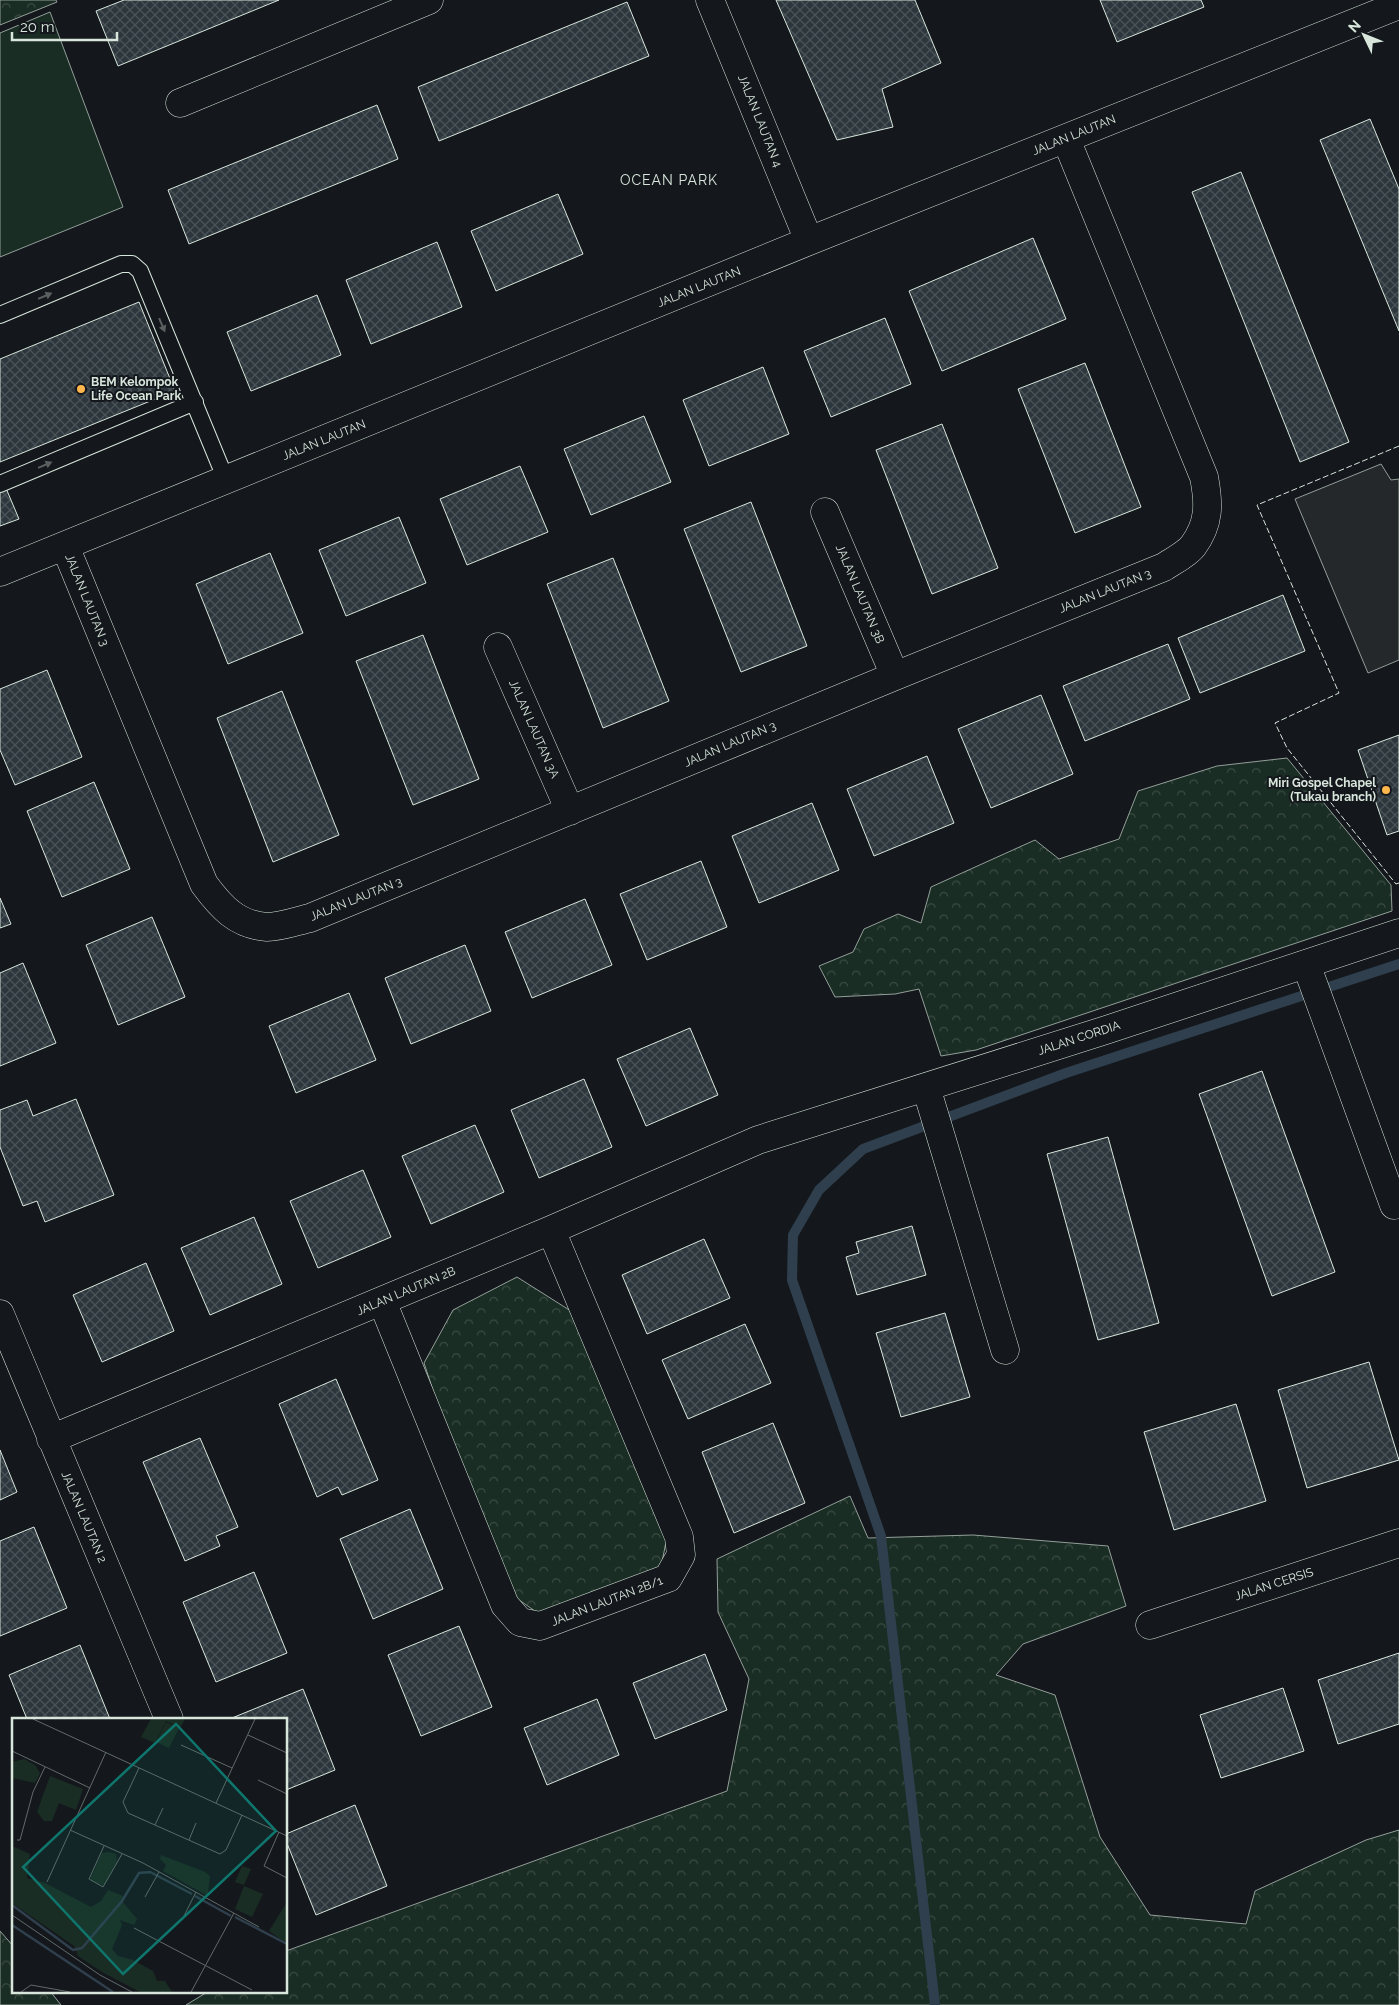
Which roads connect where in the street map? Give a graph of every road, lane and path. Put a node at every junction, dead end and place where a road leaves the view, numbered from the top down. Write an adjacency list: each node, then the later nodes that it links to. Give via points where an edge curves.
1 (429, 0): 4 (street)
2 (710, 0): 6 (street, JALAN LAUTAN 4)
3 (1399, 6): 5 (street, JALAN LAUTAN)
4 (180, 103)
5 (1066, 138): 6 (street, JALAN LAUTAN); 15 (street, JALAN LAUTAN 3, via 1204,477 1208,516 1193,547 1164,567)
6 (809, 242): 9 (street, JALAN LAUTAN)
7 (0, 315): 8 (lane, one-way to 8, via 120,264 132,264 140,271)
8 (195, 402): 9 (lane); 10 (lane, one-way to 8)
9 (226, 480): 12 (street, JALAN LAUTAN)
10 (0, 484)
11 (825, 512): 15 (street, JALAN LAUTAN 3B)
12 (65, 546): 13 (street, JALAN LAUTAN); 16 (street, JALAN LAUTAN 3, via 204,884 220,906 243,922 268,927 310,918)
13 (0, 572)
14 (498, 647): 16 (street, JALAN LAUTAN 3A)
15 (895, 676): 16 (street, JALAN LAUTAN 3)
16 (570, 811)
17 (1399, 933): 18 (street, JALAN CORDIA)
18 (1309, 971): 19 (street, JALAN CORDIA); 21 (street)
19 (929, 1096): 20 (street, JALAN CORDIA); 25 (street)
20 (758, 1140): 22 (street, JALAN LAUTAN 2B)
21 (1394, 1205)
22 (551, 1230): 23 (street, JALAN LAUTAN 2B); 23 (street, JALAN LAUTAN 2B/1, via 679,1537 681,1555 668,1578 540,1626 520,1622 505,1605)
23 (382, 1301): 26 (street, JALAN LAUTAN 2B)
24 (0, 1314): 26 (street, JALAN LAUTAN 2)
25 (1005, 1350)
26 (51, 1439): 29 (street, JALAN LAUTAN 2)
27 (1399, 1542): 28 (street, JALAN CERSIS)
28 (1150, 1624)
29 (169, 1718)

